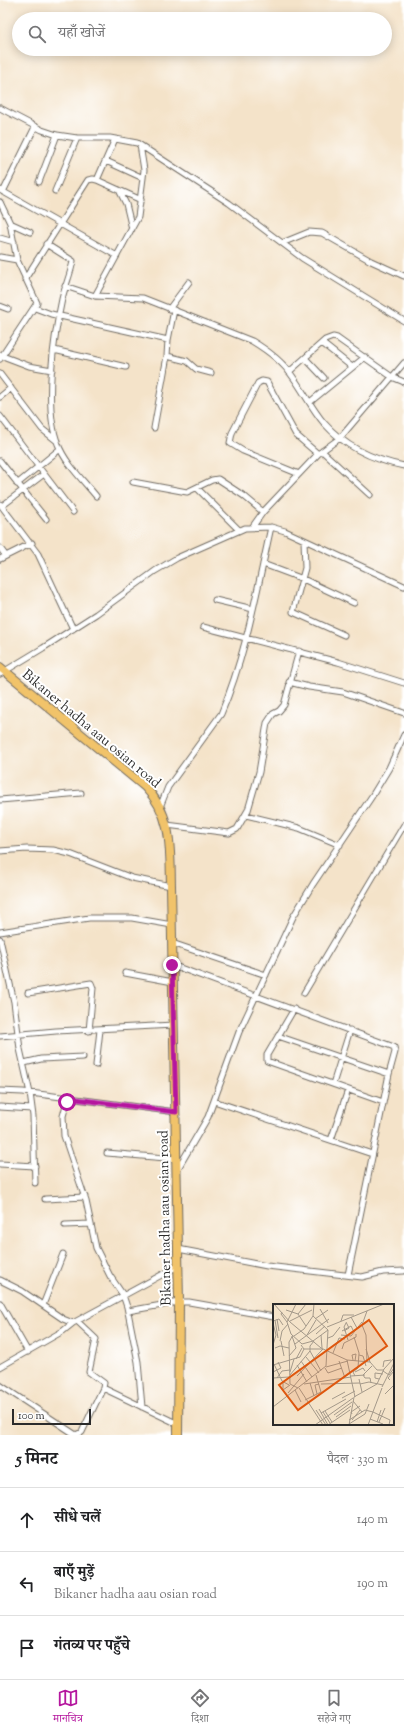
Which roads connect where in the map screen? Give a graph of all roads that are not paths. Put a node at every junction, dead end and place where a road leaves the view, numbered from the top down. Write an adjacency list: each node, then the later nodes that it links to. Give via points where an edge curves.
1 (0, 108): 2 (street)
2 (35, 127): 3 (street); 12 (street)
3 (57, 135): 4 (street); 10 (street)
4 (77, 138): 5 (street); 13 (street)
5 (115, 138): 6 (street); 7 (street)
6 (140, 145): 8 (street); 22 (street, via 230,203)
7 (106, 161): 8 (street); 9 (street)
8 (143, 178): 14 (street)
9 (97, 180): 11 (street); 17 (street, via 90,179 86,182)
10 (39, 182)
11 (118, 189): 14 (street); 18 (street, via 126,204)
12 (2, 191): 17 (street)
13 (55, 191)
14 (141, 200): 18 (street, via 138,217)
15 (0, 202): 16 (street)
16 (10, 223): 19 (street); 21 (street)
17 (59, 224): 23 (street); 25 (street)
18 (132, 229): 25 (street)
19 (30, 232)
20 (0, 238): 21 (street)
21 (14, 242): 26 (street)
22 (282, 243): 27 (street, via 308,232 322,233 371,262); 37 (street)
23 (46, 244): 28 (street); 30 (street, via 73,261)
24 (0, 256): 26 (street)
25 (117, 256): 31 (street)
26 (17, 260): 28 (street)
27 (404, 276)
28 (24, 279): 33 (street, via 37,303)
29 (189, 282): 35 (street)
30 (65, 286): 31 (street); 36 (street)
31 (95, 296): 35 (street, via 143,298)
32 (0, 306): 34 (street)
33 (35, 308): 36 (street); 41 (street)
34 (8, 309)
35 (172, 309): 38 (street); 50 (street, via 252,341 266,350)
36 (58, 316): 38 (street); 40 (street)
37 (404, 321)
38 (168, 340): 42 (street)
39 (322, 343): 43 (street, via 333,337 337,338); 44 (street); 47 (street)
40 (54, 350): 46 (street); 48 (street)
41 (1, 356): 48 (street, via 29,366)
42 (167, 356): 49 (street, via 187,361 196,370); 59 (street)
43 (365, 357): 47 (street); 52 (street)
44 (305, 358): 50 (street); 53 (street)
45 (404, 363): 52 (street)
46 (126, 367)
47 (352, 367): 57 (street)
48 (52, 370): 61 (street, via 51,405)
49 (212, 372)
50 (289, 372): 57 (street)
51 (0, 374): 55 (street)
52 (392, 377): 54 (street); 60 (street)
53 (324, 378)
54 (404, 382)
55 (11, 388): 56 (street); 61 (street, via 42,429)
56 (0, 397)
57 (310, 402): 60 (street, via 325,424)
58 (0, 416): 66 (street)
59 (154, 428)
60 (340, 438): 63 (street); 65 (street, via 371,458)
61 (57, 442): 62 (street)
62 (60, 449): 66 (street); 74 (street)
63 (320, 452): 68 (street); 68 (street, via 296,435 267,382 258,383 232,433 230,443); 73 (street)
64 (0, 461): 70 (street)
65 (404, 466)
66 (38, 467): 67 (street); 70 (street)
67 (44, 474): 72 (street); 76 (street)
68 (299, 474): 77 (street)
69 (133, 482): 71 (street, via 181,492)
70 (17, 484): 72 (street)
71 (197, 488): 77 (street, via 218,479); 81 (street)
72 (23, 491): 75 (street); 78 (street)
73 (370, 495)
74 (96, 496)
75 (1, 505): 83 (street)
76 (73, 512)
77 (263, 512): 79 (street)
78 (46, 519)
79 (253, 526): 80 (street); 81 (street)
80 (271, 527): 82 (street); 87 (street)
81 (239, 530): 94 (street, via 177,558 155,571)
82 (304, 540): 88 (street); 89 (street)
83 (32, 543): 85 (street); 94 (street)
84 (0, 548): 85 (street)
85 (6, 556): 86 (street)
86 (0, 559)
87 (263, 564): 88 (street); 92 (street)
88 (303, 579): 91 (street); 95 (street, via 293,612)
89 (404, 586)
90 (215, 600): 92 (street)
91 (354, 603)
92 (253, 609): 96 (street)
93 (203, 627): 96 (street)
94 (73, 629): 98 (street)
95 (344, 635)
96 (246, 638): 97 (street); 105 (street, via 234,681 221,714 168,787)
97 (299, 651): 99 (street); 100 (street)
98 (2, 671): 105 (main road, Bikaner hadha aau osian road, via 145,787)
99 (289, 682): 101 (street, via 343,692); 106 (street, via 282,709 273,714 267,723 259,772)
100 (404, 683)
101 (404, 713)
102 (404, 734): 109 (street, via 375,790)
103 (81, 793): 104 (street)
104 (0, 800)
105 (160, 807): 107 (main road, Bikaner hadha aau osian road)
106 (246, 815): 107 (street, via 241,819 237,829 229,832); 109 (street, via 298,828)
107 (167, 825): 111 (main road, Bikaner hadha aau osian road)
108 (404, 825): 121 (street)
109 (340, 845): 118 (street, via 293,917)
110 (0, 851): 111 (street, via 53,850 132,878)
111 (171, 886): 112 (main road, Bikaner hadha aau osian road)
112 (172, 925): 113 (street, via 132,918 89,918); 115 (main road, Bikaner hadha aau osian road)
113 (0, 932)
114 (0, 940): 128 (street, via 14,1002)
115 (172, 943): 116 (main road, Bikaner hadha aau osian road); 118 (street)
116 (172, 965): 119 (main road, Bikaner hadha aau osian road); 122 (street)
117 (125, 973): 119 (street)
118 (266, 975): 122 (street)
119 (173, 982): 124 (main road, Bikaner hadha aau osian road)
120 (28, 993): 127 (street, via 91,983 93,988)
121 (304, 993)
122 (257, 994): 123 (street); 141 (street, via 239,1032)
123 (294, 1009): 126 (street); 130 (street)
124 (174, 1025): 125 (street); 145 (main road, Bikaner hadha aau osian road)
125 (100, 1030): 127 (street); 134 (street)
126 (350, 1030): 132 (street); 135 (street, via 394,1047)
127 (89, 1031): 128 (street)
128 (18, 1034): 129 (street); 133 (street)
129 (0, 1036)
130 (278, 1036): 132 (street); 136 (street, via 267,1055 267,1061)
131 (83, 1057): 133 (street, via 41,1059)
132 (341, 1058): 135 (street); 136 (street)
133 (24, 1063): 139 (street)
134 (96, 1065)
135 (389, 1074): 142 (street)
136 (333, 1084): 137 (street)
137 (348, 1090): 142 (street); 146 (street)
138 (0, 1091): 139 (street)
139 (30, 1093): 140 (street); 144 (street)
140 (68, 1098): 145 (street); 154 (street, via 63,1116 64,1136)
141 (214, 1101): 146 (street); 152 (street, via 187,1157)
142 (383, 1102): 148 (street)
143 (0, 1107): 144 (street)
144 (32, 1109): 151 (street)
145 (176, 1112): 149 (main road, Bikaner hadha aau osian road)
146 (331, 1140): 148 (street)
147 (107, 1154): 149 (street)
148 (372, 1154): 162 (street)
149 (177, 1159): 152 (main road, Bikaner hadha aau osian road)
150 (0, 1164): 151 (street)
151 (34, 1166): 153 (street)
152 (177, 1171): 158 (main road, Bikaner hadha aau osian road)
153 (35, 1183)
154 (85, 1197): 155 (street); 156 (street)
155 (45, 1199)
156 (90, 1224): 157 (street); 164 (street, via 102,1262)
157 (65, 1225)
158 (178, 1249): 160 (main road, Bikaner hadha aau osian road); 162 (street, via 274,1267)
159 (63, 1254): 167 (street)
160 (178, 1266): 164 (street); 165 (main road, Bikaner hadha aau osian road)
161 (404, 1271): 162 (street, via 362,1277)
162 (348, 1275)
163 (0, 1280): 167 (street)
164 (123, 1295): 168 (street); 170 (street)
165 (179, 1302): 168 (street); 169 (street, via 198,1302); 176 (main road, Bikaner hadha aau osian road)
166 (0, 1303): 171 (street)
167 (43, 1305): 170 (street, via 63,1319)
168 (128, 1311): 175 (street, via 138,1362)
169 (273, 1317)
170 (75, 1322): 171 (street); 174 (street, via 96,1338 88,1368 102,1380)
171 (28, 1352): 172 (street)
172 (0, 1367)
173 (0, 1385): 177 (street)
174 (103, 1388): 175 (street); 177 (street, via 82,1432)
175 (142, 1406): 176 (street)
176 (178, 1424): 178 (main road, Bikaner hadha aau osian road)
177 (76, 1435)
178 (178, 1435)

